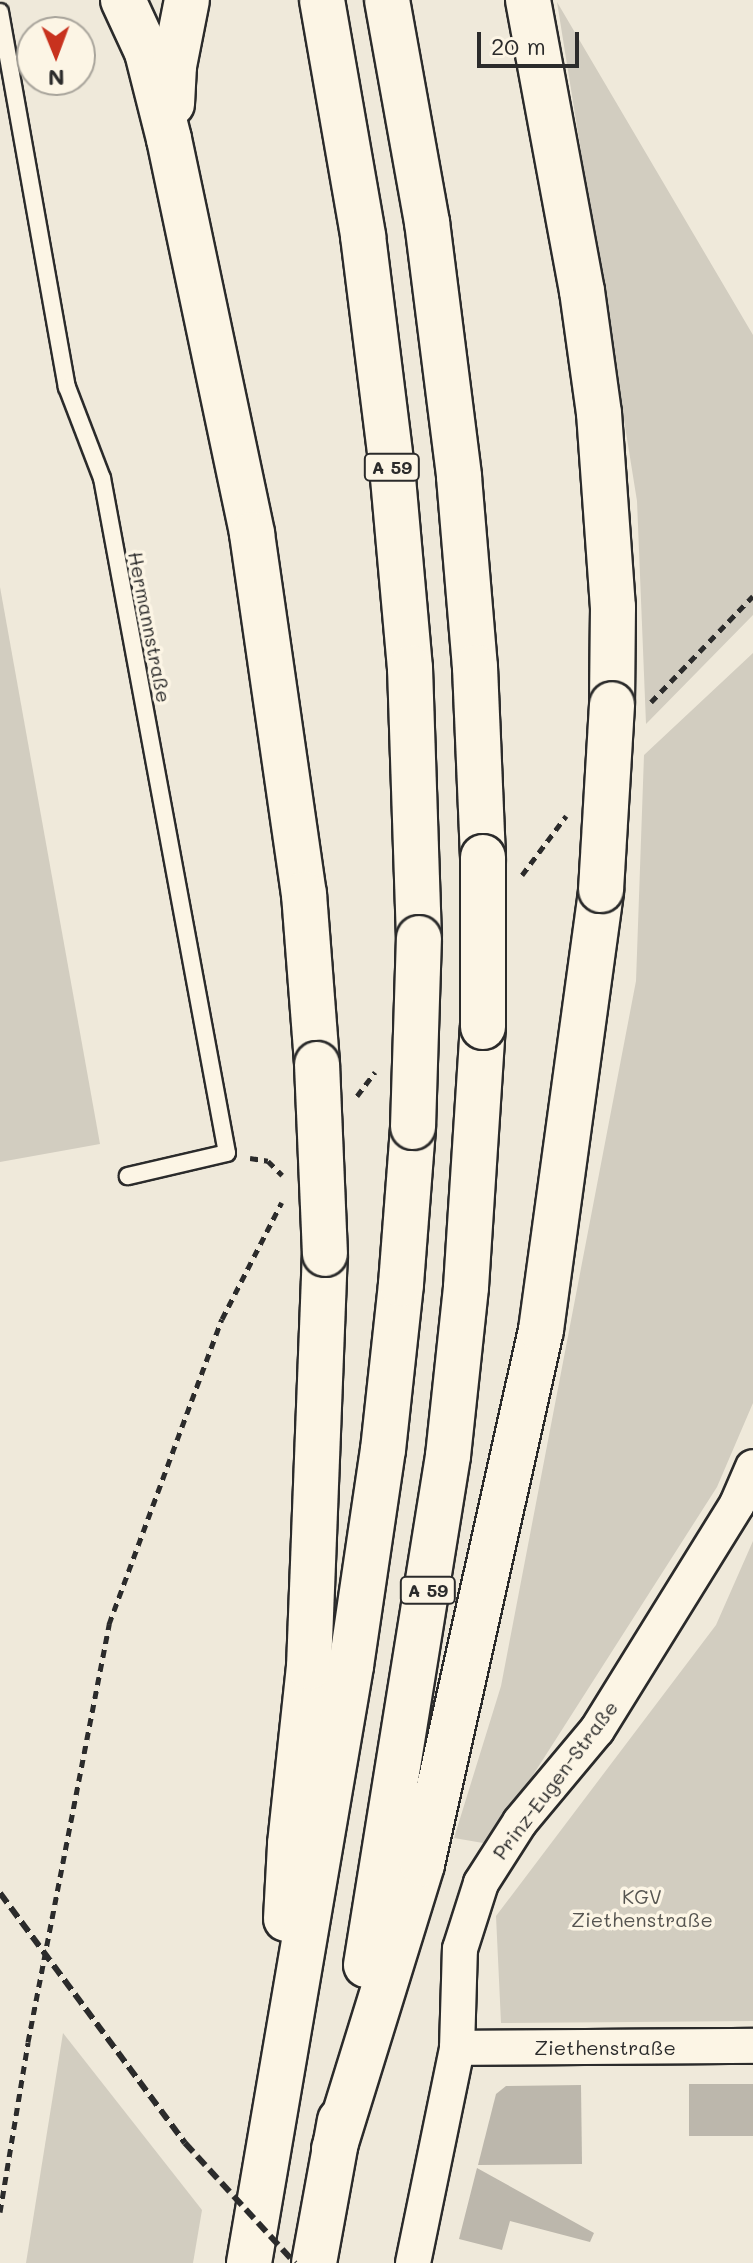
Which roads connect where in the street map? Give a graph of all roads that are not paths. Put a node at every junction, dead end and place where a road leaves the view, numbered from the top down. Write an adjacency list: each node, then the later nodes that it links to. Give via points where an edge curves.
1 (123, 0): 9 (highway, via 147,52)
2 (187, 0): 9 (highway, via 174,66)
3 (322, 0): 14 (highway, A 59, bridge, via 363,236 393,478 410,668 419,938 413,1127 381,1465 324,1836)
4 (387, 0): 15 (highway, A 59, bridge, via 427,222 459,477 475,667 483,1027 466,1287 448,1456)
5 (517, 0): 8 (highway)
6 (528, 0): 8 (highway)
7 (0, 12): 10 (lane, Hermannstraße, via 67,387 102,478 227,1153)
8 (536, 49): 15 (highway, bridge, via 582,291 599,413 613,607 601,890 541,1330 422,1864)
9 (169, 139): 14 (highway, bridge, via 252,534 304,894 317,1064 325,1254 309,1667 290,1844)
10 (128, 1176)
11 (753, 1467): 13 (street, Prinz-Eugen-Straße, via 737,1504 597,1730 520,1822 481,1883 460,1949)
12 (753, 2046): 13 (street, Ziethenstraße)
13 (457, 2048): 18 (street, Prinz-Eugen-Straße)
14 (277, 2093): 16 (highway, A 59)
15 (334, 2149): 17 (highway, A 59)
16 (249, 2263)
17 (314, 2263)
18 (413, 2263)

